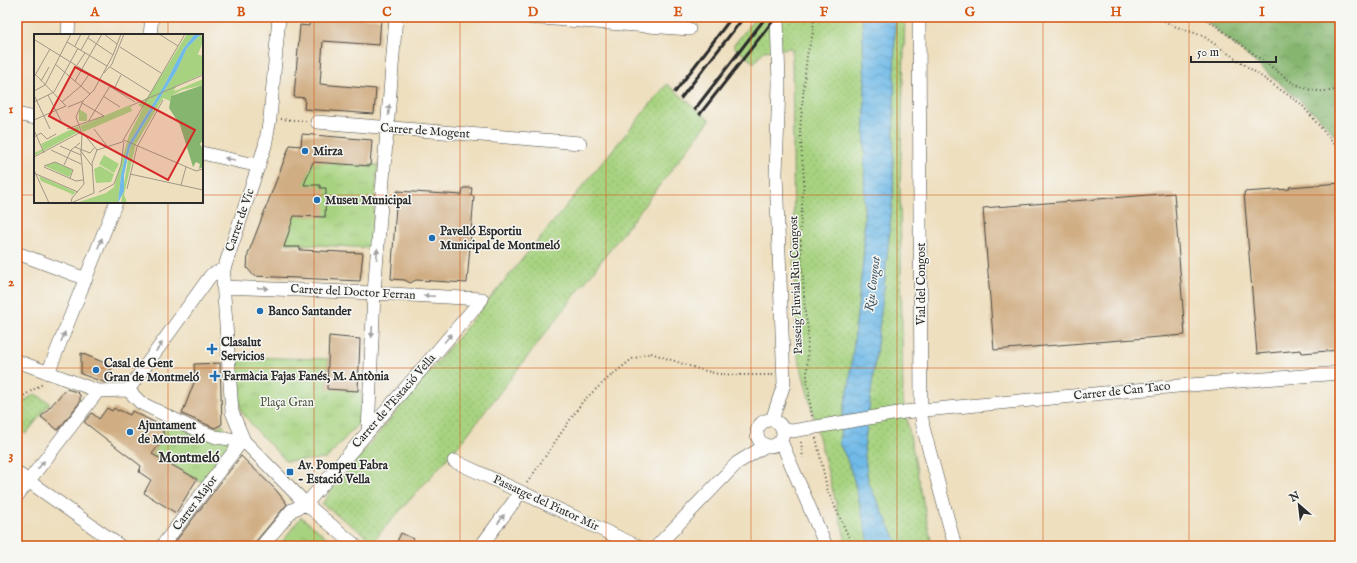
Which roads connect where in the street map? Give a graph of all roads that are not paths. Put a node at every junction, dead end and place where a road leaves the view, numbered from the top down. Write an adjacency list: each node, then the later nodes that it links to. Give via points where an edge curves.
1 (69, 17): 9 (street)
2 (152, 17): 10 (street)
3 (279, 17): 17 (street, Carrer de Vic, via 270,118)
4 (396, 17): 14 (street, one-way to 4)
5 (526, 17): 8 (street)
6 (777, 17): 31 (street, via 779,84 776,174 784,384)
7 (919, 17): 30 (street, Vial del Congost)
8 (689, 29)
9 (68, 34)
10 (150, 34)
11 (17, 114): 12 (street)
12 (34, 118)
13 (317, 122): 14 (street, Carrer de Mogent)
14 (387, 128): 15 (street, Carrer de Mogent); 23 (street, one-way to 14)
15 (580, 143)
16 (203, 153): 17 (street, one-way to 16)
17 (259, 166): 20 (street, Carrer de Vic)
18 (116, 203): 21 (street, one-way to 18)
19 (17, 253): 21 (street)
20 (224, 269): 22 (street, Carrer de Vic); 28 (street, one-way to 20, via 211,275)
21 (86, 279): 26 (street, one-way to 21)
22 (224, 287): 23 (street, Carrer del Doctor Ferran, one-way to 23); 34 (street, Carrer de Vic, via 232,412)
23 (374, 293): 24 (street, Carrer del Doctor Ferran, one-way to 23); 32 (street, one-way to 32)
24 (482, 299): 32 (street, Carrer de l'Estació Vella, one-way to 24)
25 (17, 361): 26 (street)
26 (48, 373): 29 (street)
27 (1340, 373): 30 (street, Carrer de Can Taco)
28 (128, 390): 29 (street); 34 (street, via 141,403 190,427 216,437)
29 (98, 391): 38 (street, one-way to 29)
30 (921, 410): 33 (street, Carrer de Can Taco, bridge, via 792,431); 50 (street, Vial del Congost, via 923,427)
31 (772, 420): 33 (street, via 776,421); 35 (street, via 762,422 756,430 757,439)
32 (368, 432): 41 (street, Carrer de l'Estació Vella)
33 (782, 435): 35 (street, via 774,446); 49 (street)
34 (244, 441): 41 (street); 43 (street, Carrer Major)
35 (765, 446): 48 (street, via 737,463)
36 (454, 461): 39 (street, Passatge del Pintor Mir)
37 (17, 473): 38 (street)
38 (28, 481): 40 (street); 42 (street)
39 (521, 492): 46 (street, one-way to 39); 47 (street, Passatge del Pintor Mir)
40 (17, 496)
41 (306, 504): 44 (street, Carrer de l'Estació Vella, via 292,510); 45 (street)
42 (120, 546)
43 (162, 546)
44 (262, 546)
45 (356, 546)
46 (481, 546)
47 (637, 546)
48 (657, 546)
49 (826, 546)
50 (954, 546)

